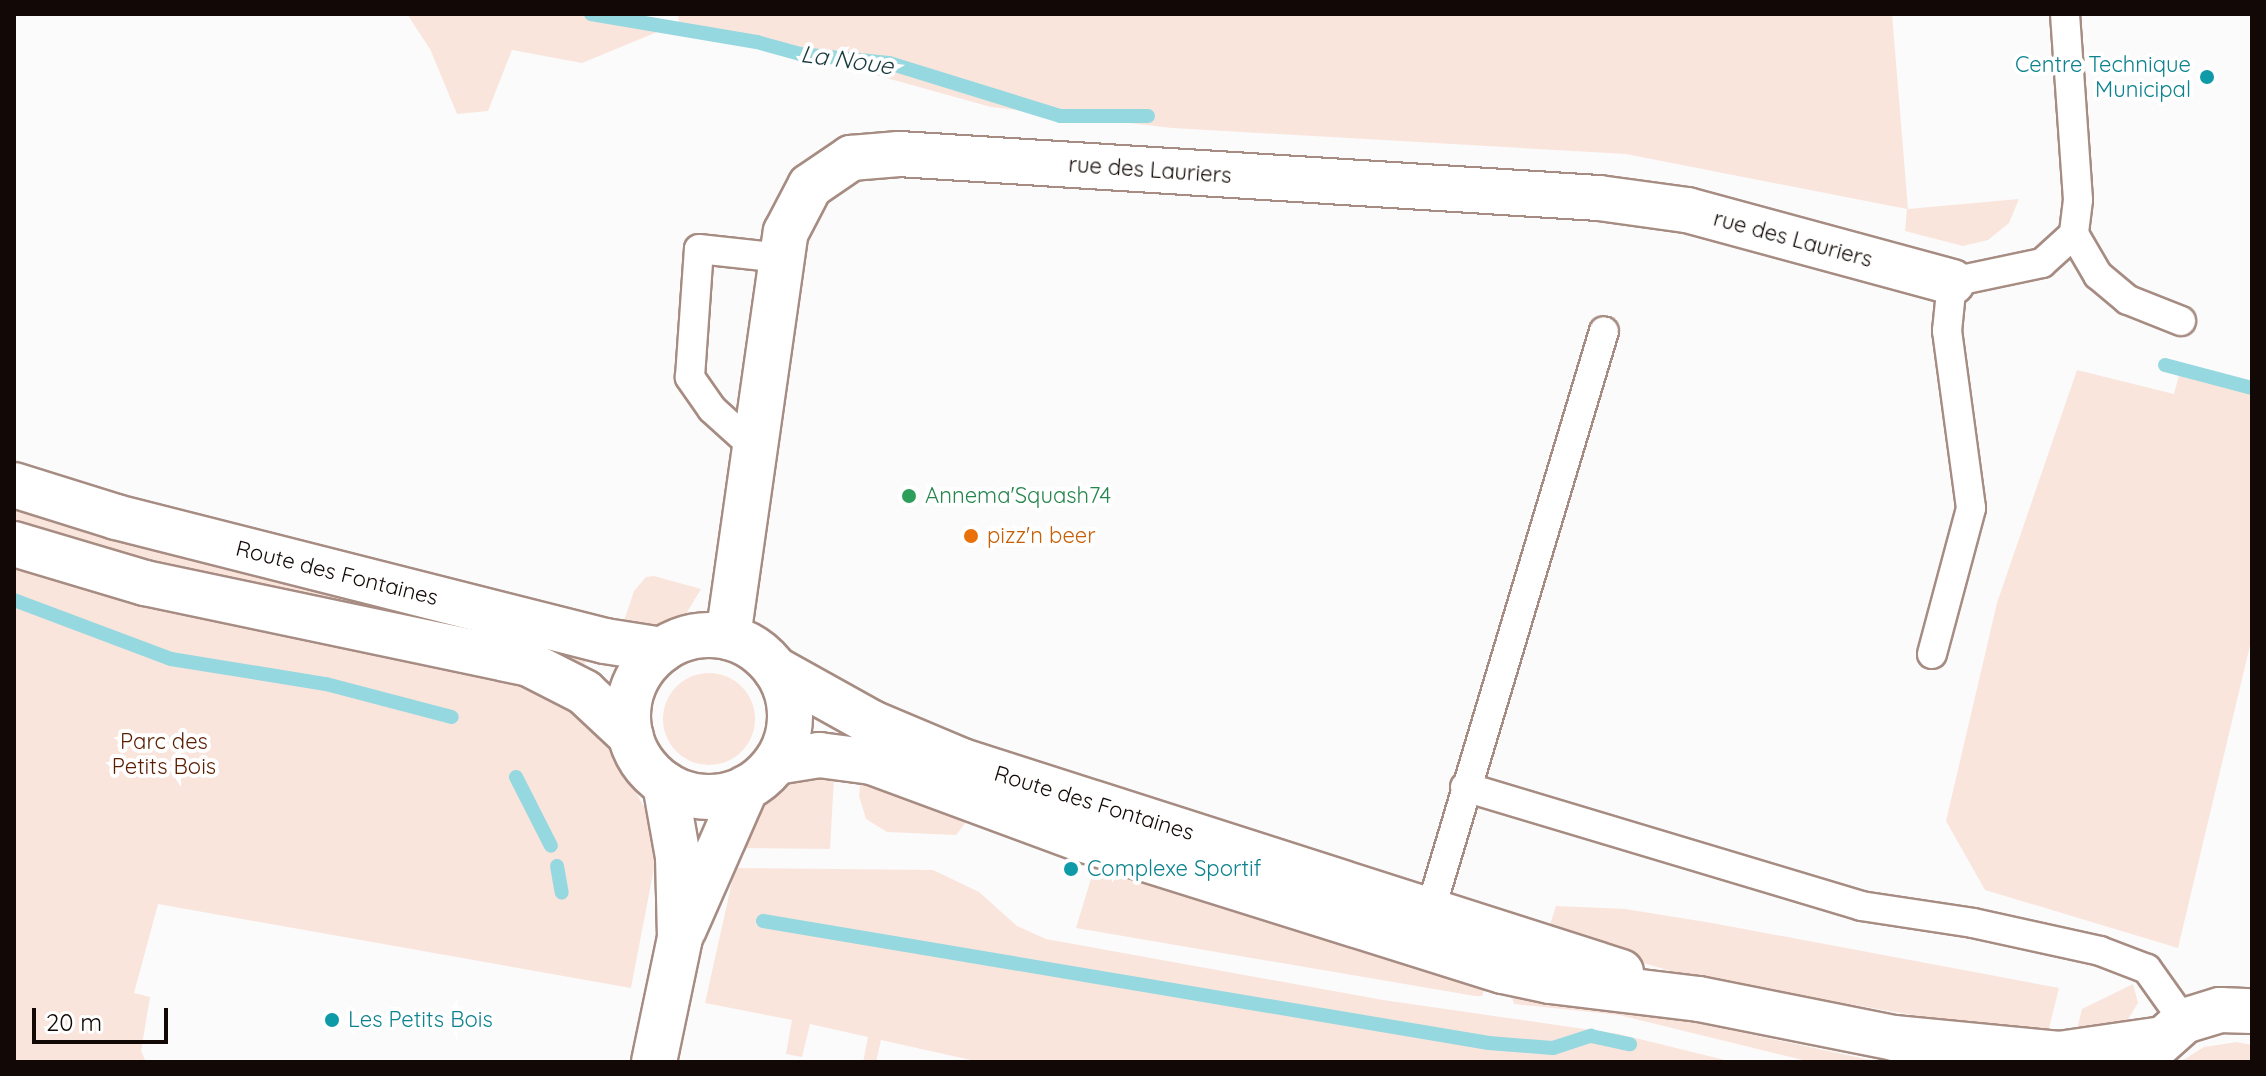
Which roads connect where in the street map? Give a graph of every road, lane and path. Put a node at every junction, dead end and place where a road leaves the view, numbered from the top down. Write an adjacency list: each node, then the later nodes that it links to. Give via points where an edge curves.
1 (2065, 14): 2 (lane, via 2078,200)
2 (2074, 234): 4 (lane, via 2042,263); 5 (lane, via 2098,275 2128,300)
3 (782, 258): 4 (street, rue des Lauriers, via 796,204 818,178 851,158 899,154 1599,198 1687,210); 7 (street, rue des Lauriers); 7 (lane, via 699,249 690,377 712,409)
4 (1952, 282): 12 (lane, via 1947,331 1971,508)
5 (2181, 321)
6 (1604, 331): 17 (lane)
7 (755, 448): 10 (street, rue des Lauriers)
8 (14, 485): 11 (street, Route des Fontaines, via 116,517 605,641)
9 (14, 544): 14 (street, Route des Fontaines, via 145,583 529,664 584,692)
10 (728, 637): 11 (street, via 694,637); 13 (street, via 759,652)
11 (662, 650): 14 (street, via 633,688)
12 (1932, 654)
13 (775, 669): 15 (street, via 787,694 790,722); 19 (street, Route des Fontaines, via 872,723 947,756)
14 (631, 736): 16 (street, via 650,770)
15 (761, 775): 16 (street, via 705,797); 18 (street, Route des Fontaines, via 819,755 872,762 1057,831); 20 (street)
16 (665, 784): 20 (street, via 678,857)
17 (1465, 787): 19 (lane); 24 (lane, via 1861,906 1973,923 2100,951 2147,969)
18 (1305, 908): 19 (lane); 21 (street, Route des Fontaines, via 1503,971)
19 (1431, 908): 21 (street, Route des Fontaines)
20 (680, 938): 25 (street)
21 (1699, 999): 23 (street, Route des Fontaines)
22 (2252, 1011): 24 (street, Route des Fontaines, via 2220,1010)
23 (1894, 1038): 24 (street, Route des Fontaines, via 2059,1054); 26 (street, Route des Fontaines)
24 (2159, 1041)
25 (654, 1062)
26 (1949, 1062)

